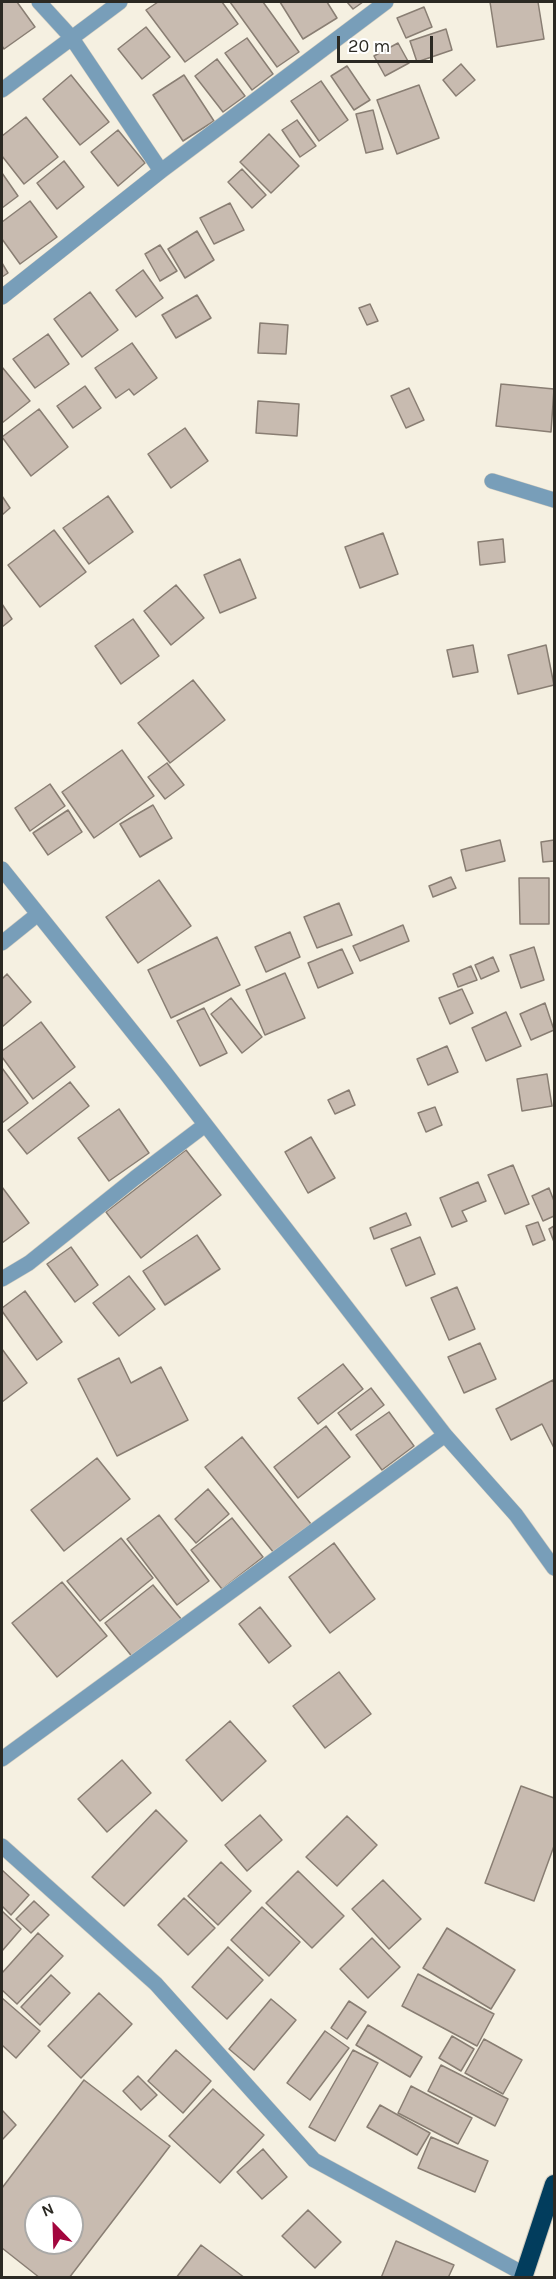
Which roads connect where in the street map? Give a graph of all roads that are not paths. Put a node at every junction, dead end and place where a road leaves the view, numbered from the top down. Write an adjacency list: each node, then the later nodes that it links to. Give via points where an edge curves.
1 (39, 2): 4 (street)
2 (120, 2): 4 (street)
3 (386, 2): 6 (street)
4 (71, 37): 5 (street); 6 (street)
5 (2, 90)
6 (161, 171): 7 (street)
7 (2, 297)
8 (492, 481): 9 (street)
9 (555, 500)
10 (2, 869): 11 (street)
11 (38, 914): 12 (street); 13 (street)
12 (2, 943)
13 (205, 1125): 14 (street, via 29,1263); 15 (street)
14 (2, 1279)
15 (445, 1435): 16 (street, via 516,1515); 17 (street)
16 (555, 1569)
17 (2, 1759)
18 (2, 1846): 20 (street, via 156,1984 314,2160)
19 (555, 2184): 20 (highway)
20 (524, 2276)

